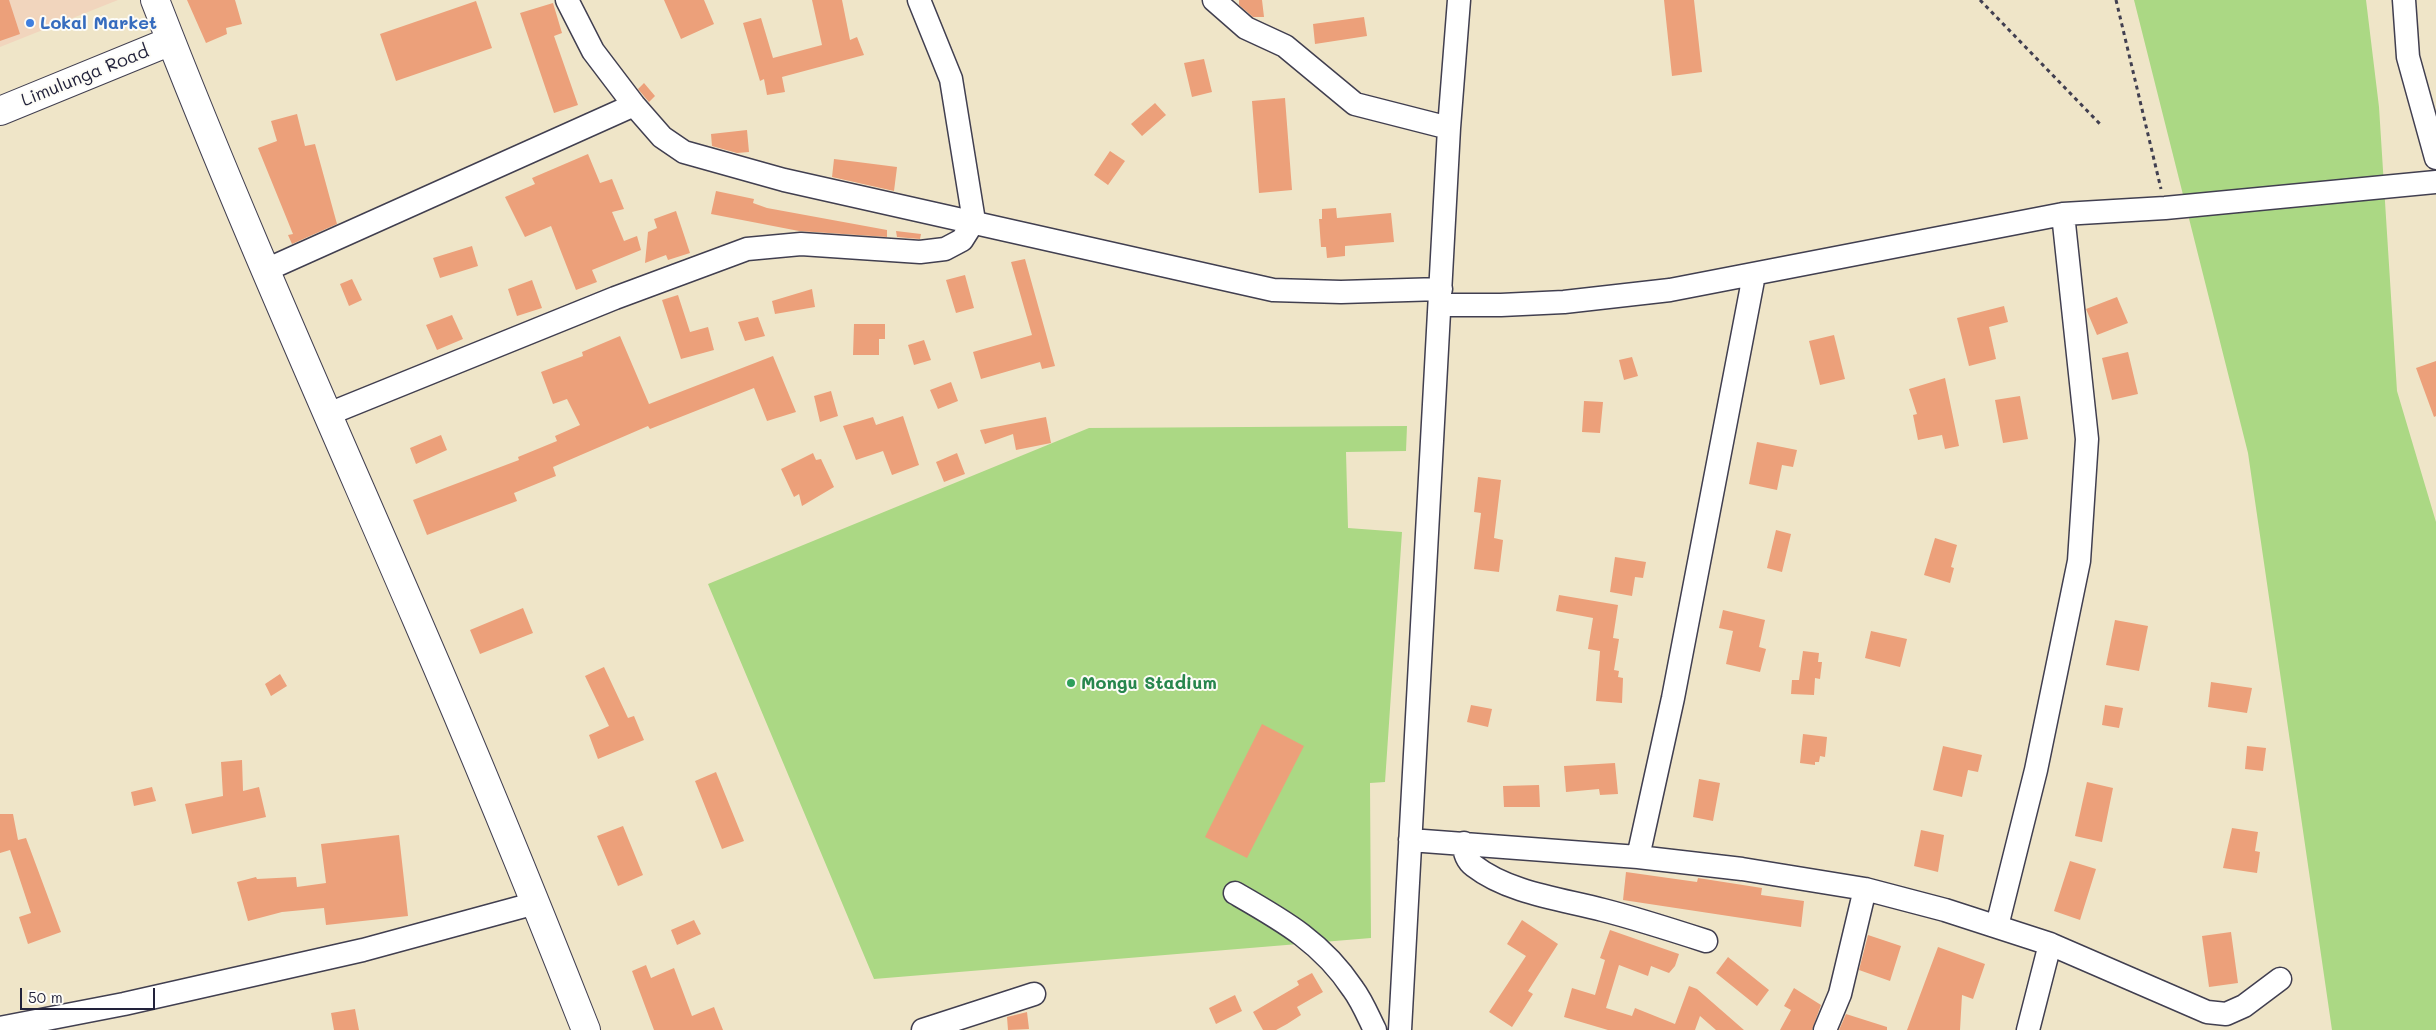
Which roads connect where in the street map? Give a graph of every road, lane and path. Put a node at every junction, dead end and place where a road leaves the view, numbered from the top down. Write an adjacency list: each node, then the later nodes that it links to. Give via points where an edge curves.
1 (155, 0): 9 (main road)
2 (567, 0): 10 (street, via 593,52)
3 (919, 0): 18 (street, via 951,79)
4 (1214, 0): 13 (street, via 1246,28 1285,46 1355,104)
5 (1459, 0): 13 (street)
6 (1980, 0): 12 (path)
7 (2116, 0): 16 (path)
8 (2404, 0): 14 (street, via 2408,57)
9 (171, 41): 11 (main road, Limulunga Road); 19 (main road)
10 (634, 105): 18 (street, via 662,136 684,152 784,180); 19 (street)
11 (0, 111)
12 (2100, 124)
13 (1449, 128): 21 (street)
14 (2436, 158)
15 (2436, 182): 16 (street)
16 (2165, 208): 17 (street)
17 (2063, 214): 20 (street); 29 (street, via 2087,439 2078,561 2036,770)
18 (974, 221): 21 (street, via 1274,290); 22 (street, via 962,240 945,249 920,252 801,244 747,249 633,290)
19 (266, 270): 22 (main road)
20 (1754, 275): 21 (street, via 1670,290 1564,302 1501,305); 25 (street, via 1673,698)
21 (1440, 297): 23 (street)
22 (326, 415): 28 (main road, via 417,620)
23 (1410, 840): 24 (street); 38 (street)
24 (1464, 843): 25 (street); 30 (street, via 1464,854 1473,865 1498,880)
25 (1638, 857): 26 (street, via 1742,869)
26 (1865, 889): 29 (street); 39 (street, via 1840,994)
27 (1235, 893): 37 (street, via 1293,926 1316,944 1354,990)
28 (536, 903): 34 (street, via 364,950 124,1004); 35 (main road)
29 (1997, 926): 31 (street)
30 (1706, 941)
31 (2050, 944): 32 (street, via 2207,1012 2226,1014 2244,1006); 40 (street)
32 (2280, 979)
33 (1034, 994): 36 (street)
34 (0, 1028)
35 (586, 1030)
36 (923, 1030)
37 (1374, 1030)
38 (1400, 1030)
39 (1825, 1030)
40 (2028, 1030)

